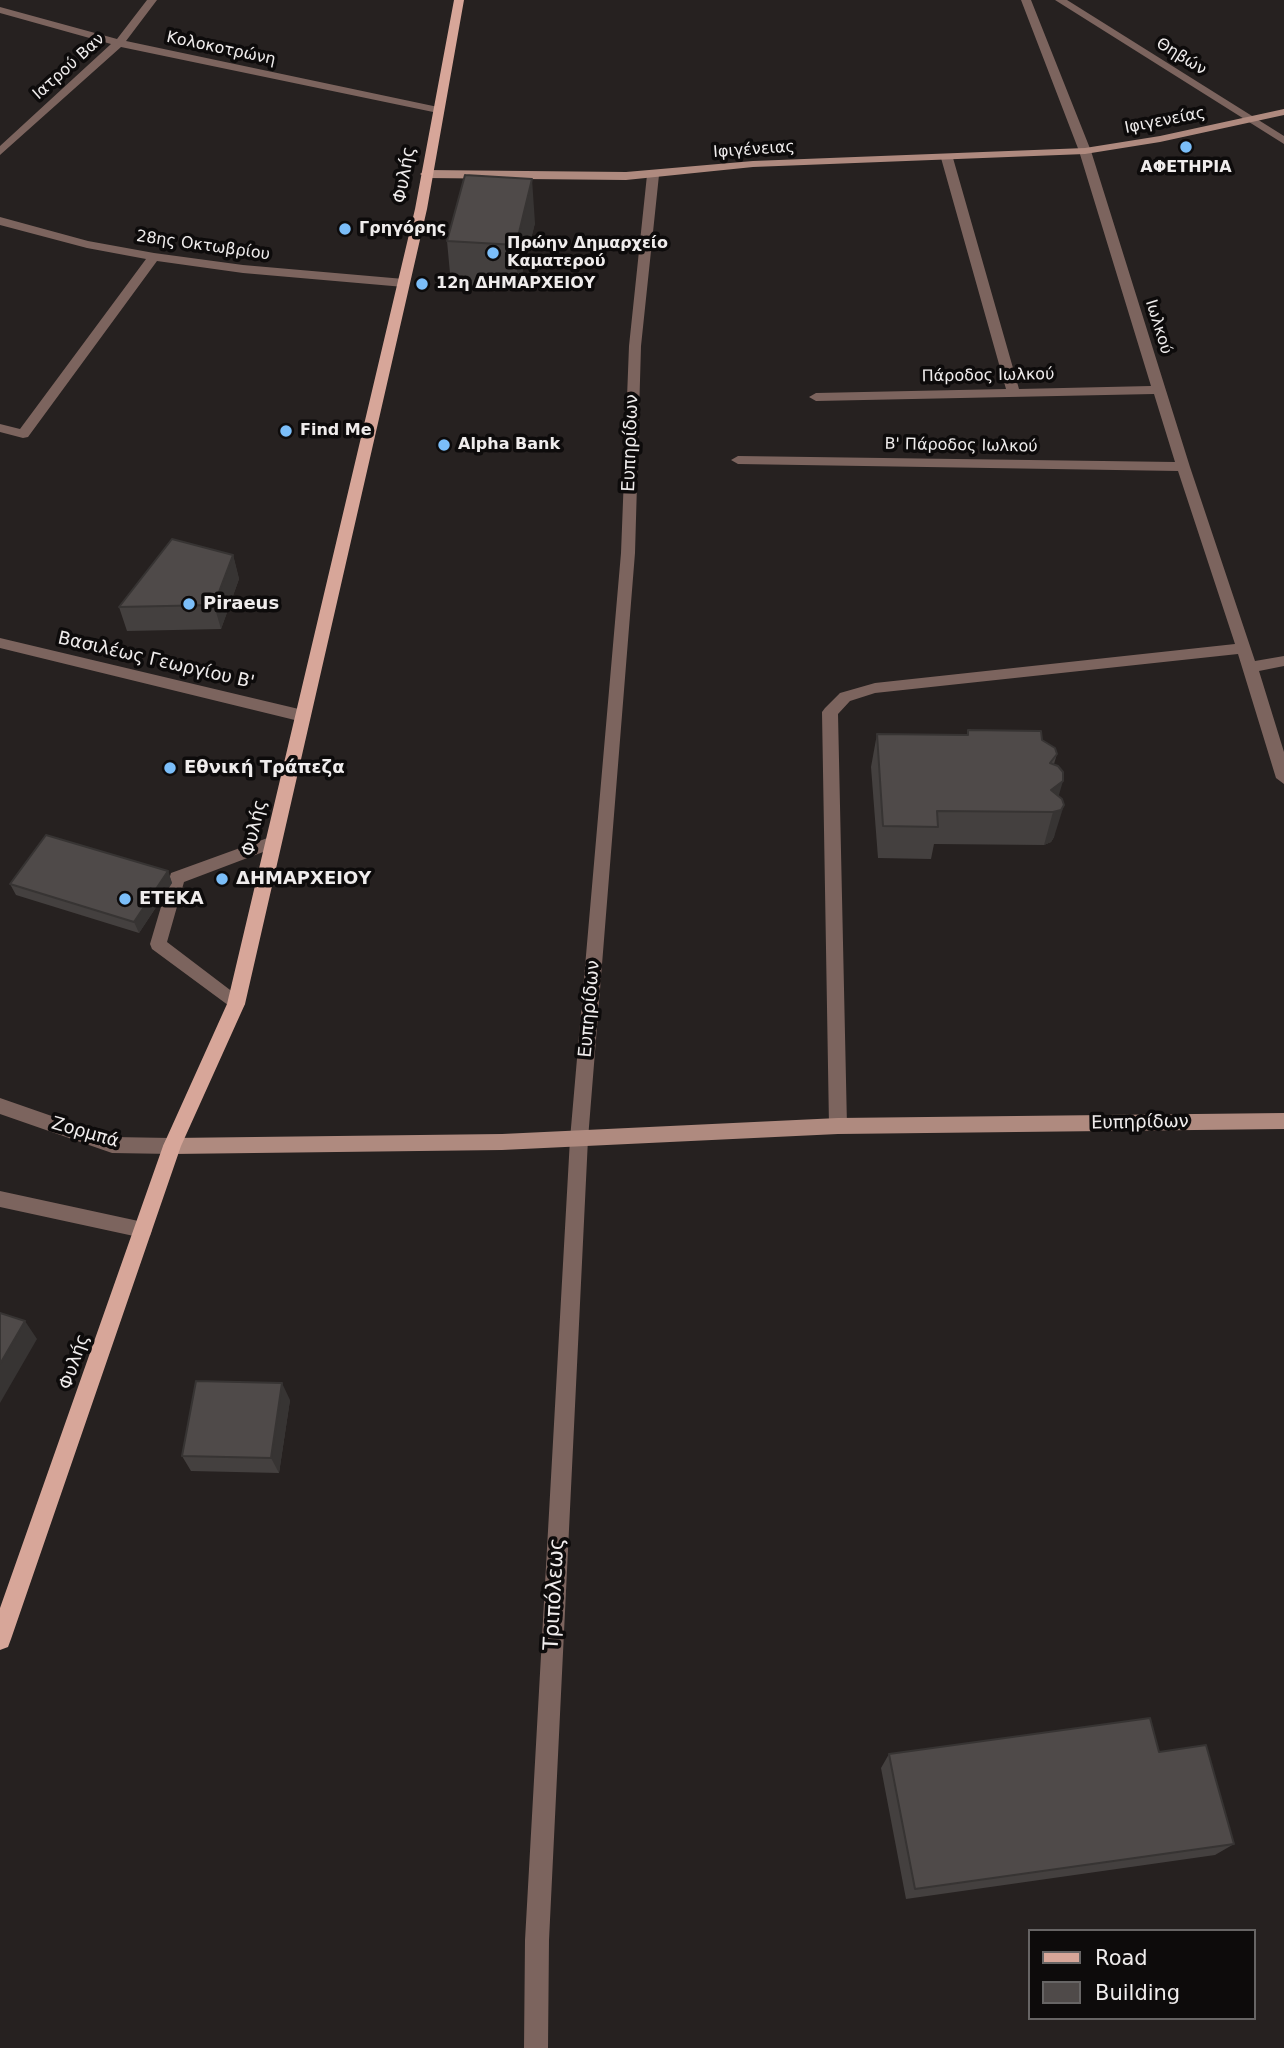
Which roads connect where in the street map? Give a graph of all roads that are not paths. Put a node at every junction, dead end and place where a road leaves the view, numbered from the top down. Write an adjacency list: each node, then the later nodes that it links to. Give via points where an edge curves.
1 (152, 0): 6 (street, Ιατρού Βαν)
2 (459, 0): 7 (main road, Φυλής)
3 (1026, 0): 11 (street, Ιωλκού)
4 (1060, 0): 9 (street, Θηβών)
5 (0, 10): 6 (street, Κολοκοτρώνη)
6 (119, 43): 7 (street, Κολοκοτρώνη); 12 (street, Ιατρού Βαν)
7 (438, 110): 14 (main road, Φυλής)
8 (1284, 112): 9 (street)
9 (1249, 119): 10 (street, Θηβών); 11 (street, Ιφιγενείας)
10 (1284, 141)
11 (1085, 151): 13 (street, Ιφιγένειας); 19 (street, Ιωλκού)
12 (0, 152)
13 (947, 158): 15 (street, Ιφιγένειας, via 753,164); 20 (street)
14 (426, 174): 15 (street, Ιφιγένειας); 18 (main road, Φυλής)
15 (653, 175): 36 (street, Ευπηρίδων, via 635,346 628,553)
16 (0, 221): 17 (street, 28ης Οκτωβρίου)
17 (154, 257): 18 (street, 28ης Οκτωβρίου); 22 (street, via 23,434)
18 (404, 283): 29 (main road, Φυλής)
19 (1160, 390): 20 (street, Πάροδος Ιωλκού); 24 (street, Ιωλκού)
20 (1014, 393): 21 (street, Πάροδος Ιωλκού)
21 (816, 397)
22 (0, 428)
23 (738, 460): 24 (street, Β' Πάροδος Ιωλκού)
24 (1183, 467): 26 (street, Ιωλκού)
25 (0, 643): 29 (street, Βασιλέως Γεωργίου Β')
26 (1244, 648): 28 (street, Ιωλκού); 35 (street, via 875,688 845,697 830,712)
27 (1284, 661): 28 (street)
28 (1250, 667): 30 (street, Ιωλκού)
29 (303, 716): 31 (main road, Φυλής)
30 (1284, 778)
31 (273, 842): 32 (main road, Φυλής); 32 (street, via 177,878 158,944)
32 (236, 1003): 37 (main road, Φυλής)
33 (0, 1106): 37 (street, Ζορμπά, via 112,1145)
34 (1284, 1121): 35 (street, Ευπηρίδων)
35 (838, 1126): 36 (street, Ευπηρίδων)
36 (579, 1139): 37 (street); 41 (street, Τριπόλεως, via 537,1940)
37 (172, 1146): 39 (main road, Φυλής)
38 (0, 1199): 39 (street)
39 (143, 1230): 40 (main road, Φυλής)
40 (0, 1639)
41 (536, 2048)

